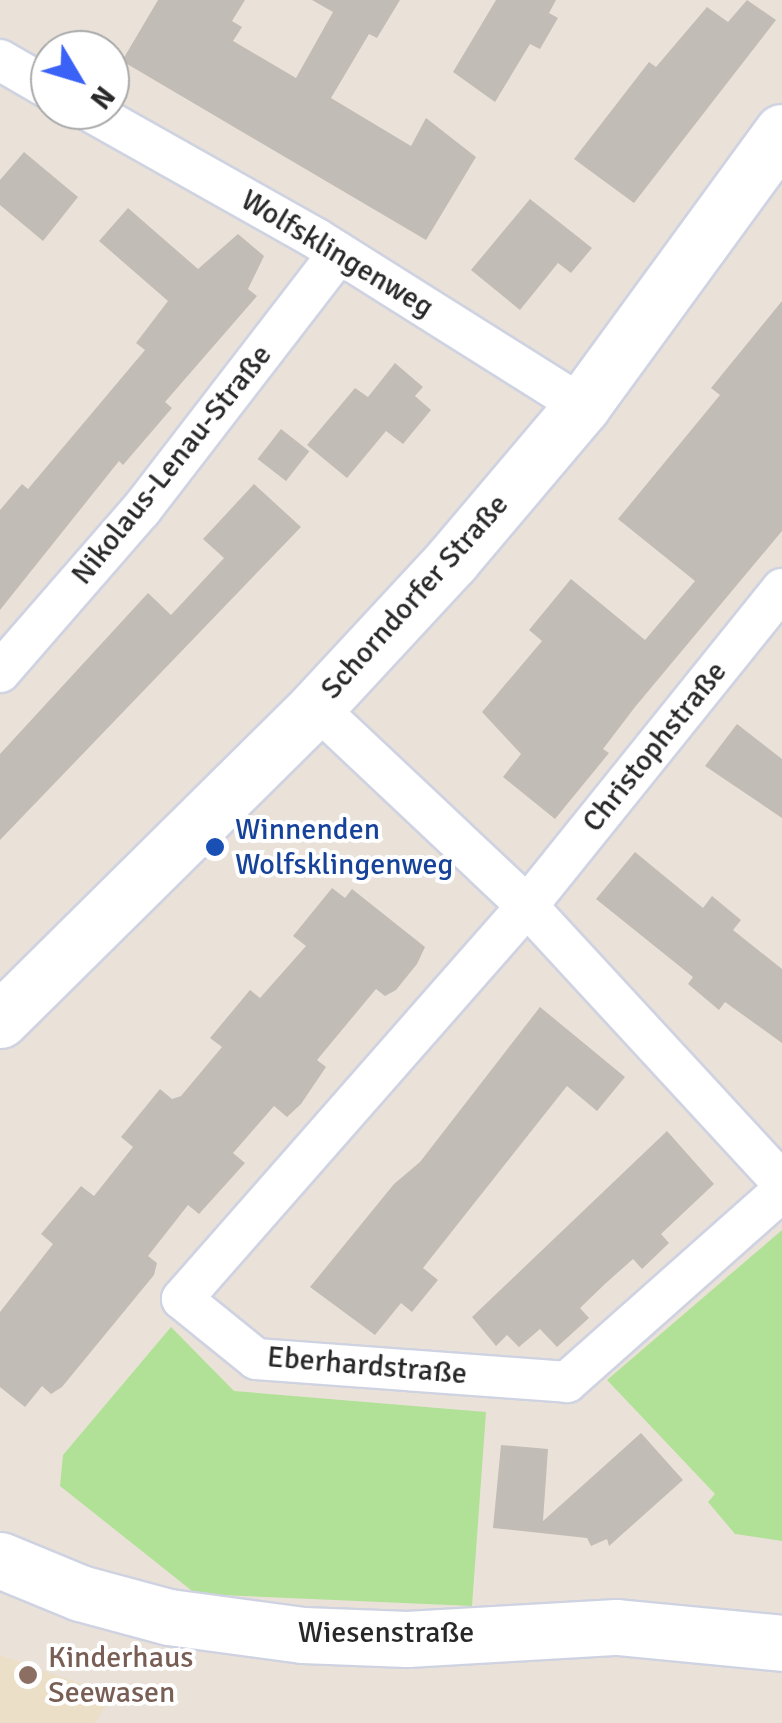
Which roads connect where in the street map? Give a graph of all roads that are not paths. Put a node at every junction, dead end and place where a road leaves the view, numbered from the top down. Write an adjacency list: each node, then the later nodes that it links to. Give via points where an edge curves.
1 (0, 60): 2 (street)
2 (30, 77)
3 (123, 130): 5 (street, Wolfsklingenweg)
4 (782, 132): 6 (street, Schorndorfer Straße)
5 (340, 253): 6 (street, Wolfsklingenweg); 8 (street, Nikolaus-Lenau-Straße, via 140,510)
6 (582, 406): 9 (street, Schorndorfer Straße)
7 (782, 589): 10 (street, Christophstraße)
8 (0, 672)
9 (316, 707): 10 (street); 11 (street, Schorndorfer Straße)
10 (528, 906): 12 (street); 13 (street, Eberhardstraße, via 182,1299 256,1359 567,1382)
11 (0, 1020)
12 (782, 1182)
13 (782, 1191)
14 (0, 1560): 15 (street, Wiesenstraße, via 80,1593 169,1617 304,1635 407,1639 617,1627)
15 (782, 1643)

